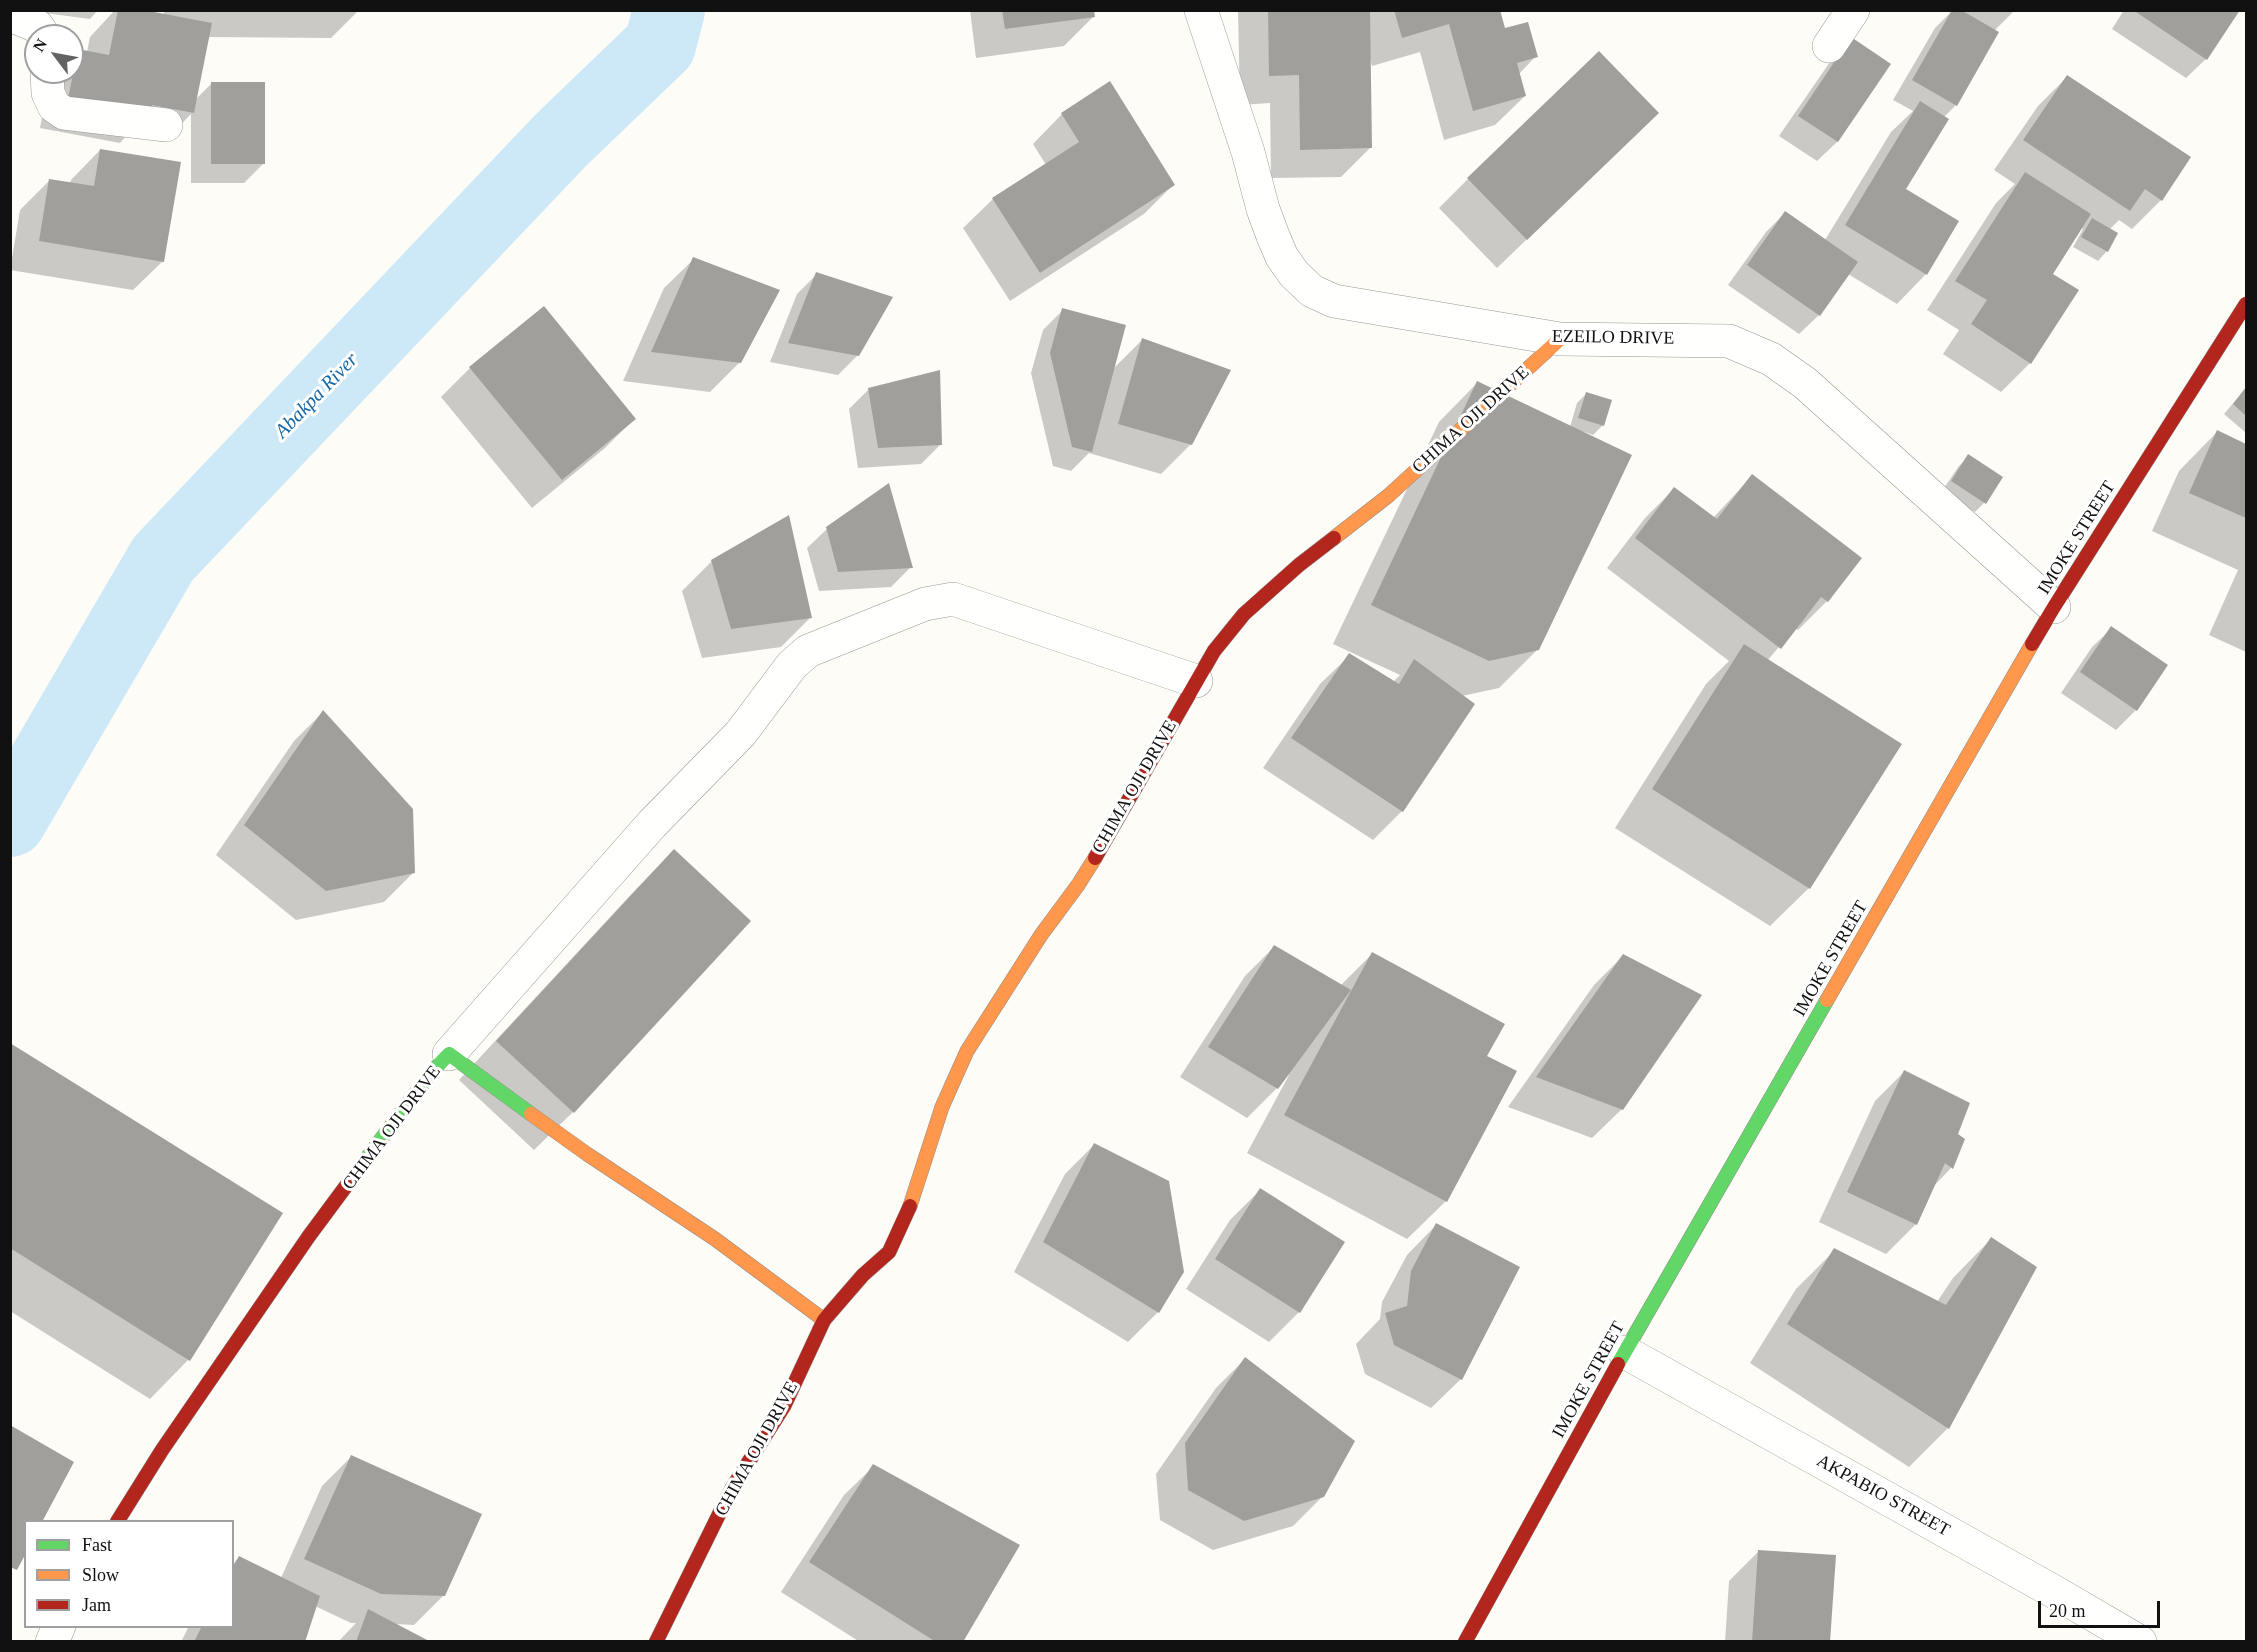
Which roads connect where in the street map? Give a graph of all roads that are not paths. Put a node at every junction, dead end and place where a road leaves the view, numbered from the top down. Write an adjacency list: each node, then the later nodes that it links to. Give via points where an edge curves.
1 (1201, 10): 9 (street, EZEILO DRIVE, via 1273,236 1282,257 1312,291 1334,301)
2 (1853, 10): 5 (street)
3 (10, 15): 4 (street)
4 (32, 24)
5 (1829, 46)
6 (48, 84): 7 (street, via 54,106 64,113)
7 (166, 126)
8 (2247, 304): 10 (street, IMOKE STREET)
9 (1560, 339): 10 (street, EZEILO DRIVE, via 1729,340 1771,359 1805,383); 11 (street, CHIMA OJI DRIVE, via 1388,496 1299,565 1244,614)
10 (2054, 608): 14 (street, IMOKE STREET)
11 (1196, 681): 12 (street, via 953,599 925,604 808,651 792,665 741,733 652,824); 13 (street, CHIMA OJI DRIVE, via 1078,885 967,1051 942,1107 904,1222 889,1252)
12 (449, 1054): 13 (street, CHIMA OJI DRIVE, via 587,1154 715,1239); 15 (street, CHIMA OJI DRIVE, via 309,1236)
13 (824, 1320): 16 (street, CHIMA OJI DRIVE, via 784,1406 732,1488)
14 (1625, 1352): 17 (street, IMOKE STREET); 18 (street, AKPABIO STREET)
15 (118, 1520)
16 (656, 1641)
17 (1464, 1641)
18 (2139, 1641)

